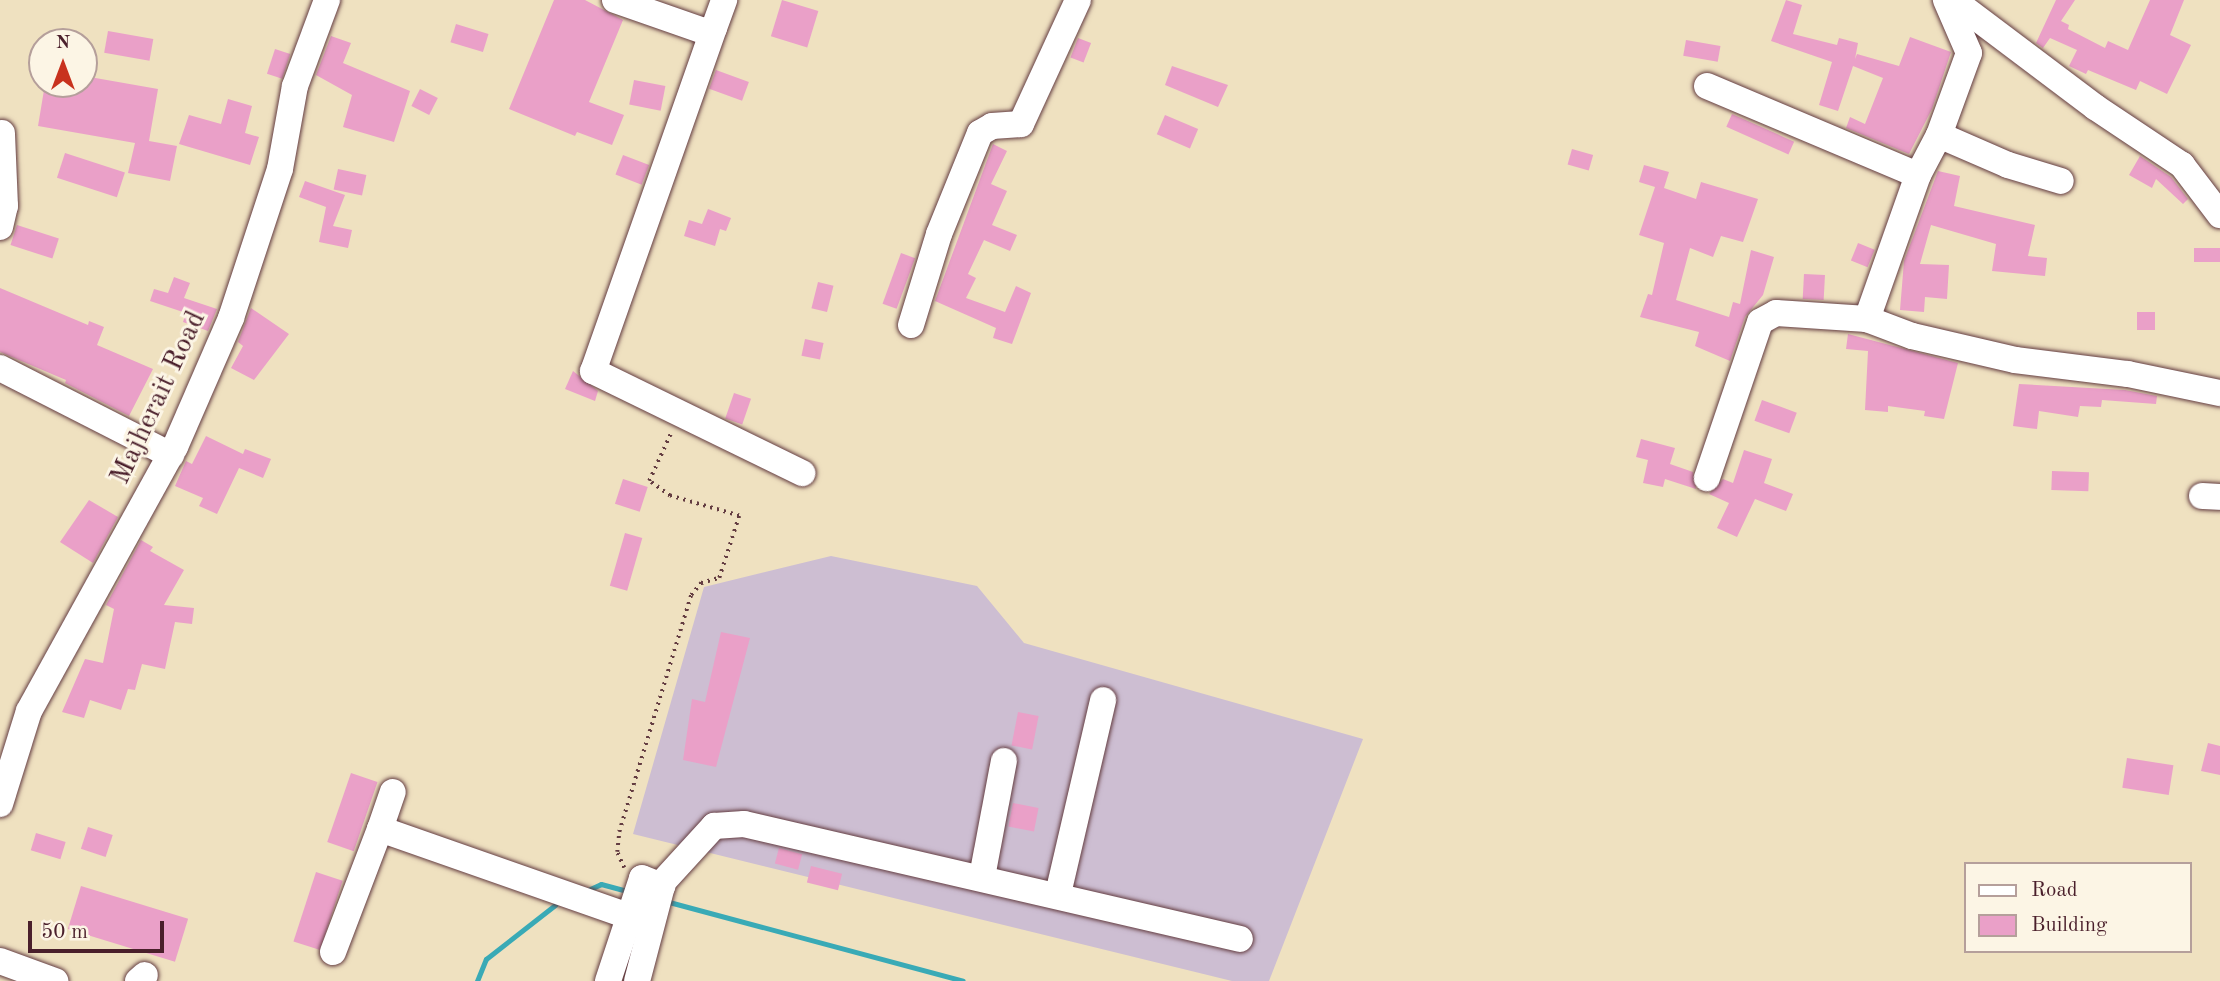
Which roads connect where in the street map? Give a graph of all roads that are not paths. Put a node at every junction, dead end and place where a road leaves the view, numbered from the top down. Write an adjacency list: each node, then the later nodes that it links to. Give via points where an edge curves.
1 (327, 0): 19 (street, Majherait Road, via 295,86 281,169 231,318)
2 (615, 0): 7 (street, via 692,30)
3 (724, 0): 7 (street)
4 (1077, 0): 16 (street, via 1021,124 992,126 980,133 939,234)
5 (1946, 0): 10 (street, via 1969,52)
6 (1953, 0): 13 (street, via 2095,107 2182,165)
7 (714, 28): 20 (street, via 593,371)
8 (1707, 86): 11 (street)
9 (2, 132): 14 (street, via 5,206)
10 (1939, 135): 11 (street); 12 (street, via 2008,165)
11 (1919, 175): 15 (street)
12 (2061, 181)
13 (2220, 215)
14 (0, 227)
15 (1867, 319): 18 (street, via 1912,336 2015,360 2128,374); 21 (street, via 1776,313 1760,322)
16 (911, 325)
17 (0, 368): 19 (street)
18 (2220, 393)
19 (171, 455): 25 (street, Majherait Road, via 29,711)
20 (802, 473)
21 (1707, 478)
22 (1103, 700): 29 (street)
23 (1004, 761): 27 (street)
24 (393, 792): 26 (street)
25 (0, 804)
26 (380, 829): 30 (street); 32 (street)
27 (982, 877): 28 (street, via 744,824 721,823); 29 (street)
28 (650, 883): 30 (street); 36 (street)
29 (1058, 894): 31 (street)
30 (628, 916): 35 (street)
31 (1240, 939)
32 (332, 952)
33 (0, 961): 34 (street)
34 (55, 981)
35 (608, 981)
36 (637, 981)

